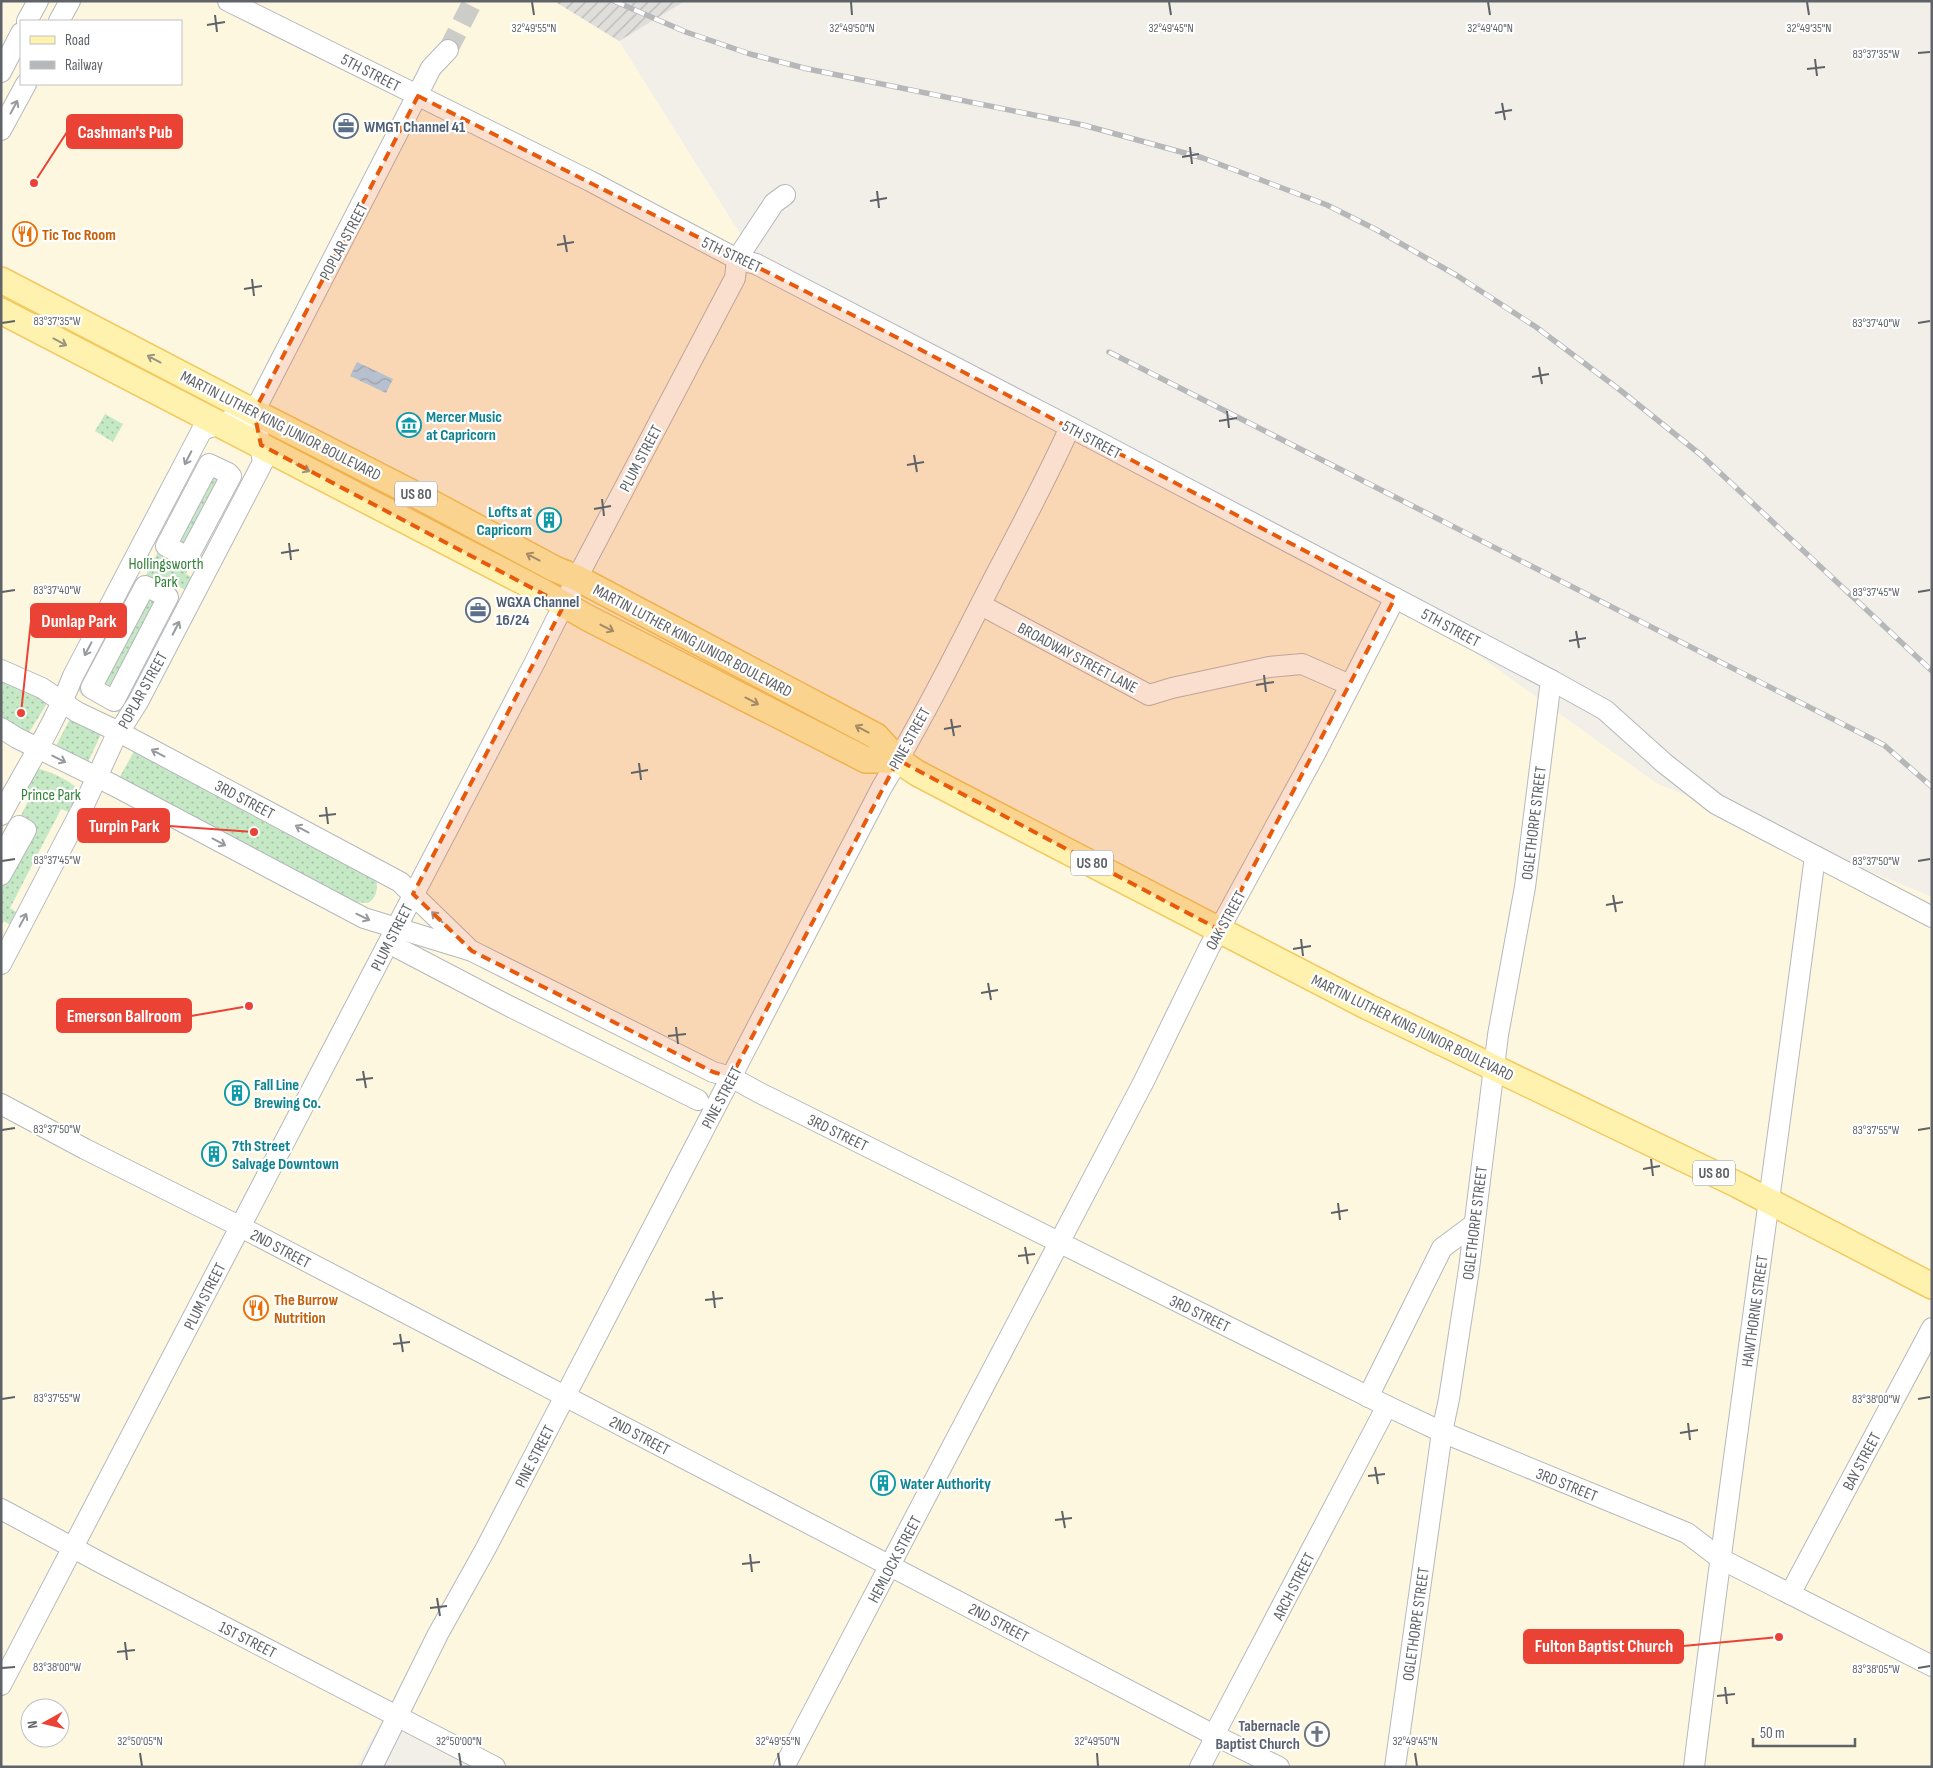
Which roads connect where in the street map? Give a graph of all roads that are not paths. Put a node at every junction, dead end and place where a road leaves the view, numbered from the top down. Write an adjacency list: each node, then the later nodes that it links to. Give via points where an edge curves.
1 (38, 1): 4 (street)
2 (70, 1): 5 (street)
3 (228, 1): 10 (street, 5TH STREET)
4 (28, 20)
5 (60, 20)
6 (20, 35): 8 (street)
7 (442, 47): 10 (street, POPLAR STREET)
8 (1, 72)
9 (25, 85): 11 (street, one-way to 9)
10 (418, 96): 13 (street, 5TH STREET, via 590,181); 17 (street, POPLAR STREET)
11 (1, 130)
12 (785, 195): 13 (street, PLUM STREET, via 774,203)
13 (737, 259): 19 (street, 5TH STREET, via 756,264); 21 (street, PLUM STREET, via 735,278)
14 (1, 280): 16 (main road, MARTIN LUTHER KING JUNIOR BOULEVARD / US 80, one-way to 14)
15 (1, 311): 18 (main road, MARTIN LUTHER KING JUNIOR BOULEVARD / US 80, one-way to 18)
16 (213, 390): 17 (main road, MARTIN LUTHER KING JUNIOR BOULEVARD / US 80); 18 (street)
17 (254, 412): 18 (street); 20 (street, POPLAR STREET); 21 (main road, MARTIN LUTHER KING JUNIOR BOULEVARD / US 80, one-way to 17)
18 (218, 424): 20 (main road, MARTIN LUTHER KING JUNIOR BOULEVARD / US 80); 29 (street, one-way to 29, via 202,430 73,676)
19 (1070, 427): 23 (street, 5TH STREET); 25 (street, PINE STREET)
20 (261, 445): 24 (main road, MARTIN LUTHER KING JUNIOR BOULEVARD / US 80, one-way to 24); 31 (street, POPLAR STREET, one-way to 20, via 138,702 263,462)
21 (577, 578): 24 (street, PLUM STREET); 33 (main road, MARTIN LUTHER KING JUNIOR BOULEVARD / US 80, one-way to 21, via 876,736)
22 (144, 586): 22 (street, via 91,688 114,701 168,596)
23 (1394, 598): 27 (street, 5TH STREET); 28 (street, OAK STREET)
24 (564, 605): 33 (main road, MARTIN LUTHER KING JUNIOR BOULEVARD / US 80, one-way to 33, via 866,760); 39 (street, PLUM STREET)
25 (981, 605): 28 (street, BROADWAY STREET LANE, via 1149,695 1269,667 1302,664); 33 (street, PINE STREET)
26 (1, 670): 29 (street, 3RD STREET, via 42,688)
27 (1551, 680): 36 (street, 5TH STREET, via 1605,710 1716,804); 45 (street, OGLETHORPE STREET, via 1525,887)
28 (1350, 684): 41 (street, OAK STREET)
29 (62, 703): 31 (street, 3RD STREET); 32 (street)
30 (1, 728): 32 (street, 3RD STREET)
31 (119, 732): 34 (street, POPLAR STREET); 39 (street, 3RD STREET, one-way to 31, via 400,882)
32 (39, 749): 34 (street, 3RD STREET, one-way to 34); 35 (street)
33 (898, 760): 41 (main road, MARTIN LUTHER KING JUNIOR BOULEVARD / US 80); 46 (street, PINE STREET)
34 (96, 777): 42 (street, 3RD STREET, one-way to 42); 44 (street, POPLAR STREET, one-way to 34)
35 (1, 815)
36 (1815, 856): 40 (street, 5TH STREET); 49 (street, HAWTHORNE STREET)
37 (1, 858): 38 (street, via 19,826 26,830)
38 (1, 876)
39 (413, 894): 42 (street, PLUM STREET); 43 (street, 3RD STREET, one-way to 39)
40 (1932, 918)
41 (1220, 930): 45 (main road, MARTIN LUTHER KING JUNIOR BOULEVARD / US 80, via 1368,1007); 52 (street, OAK STREET)
42 (396, 938): 43 (street, 3RD STREET); 47 (street, 3RD STREET, via 496,999); 51 (street, PLUM STREET)
43 (472, 951): 46 (street, 3RD STREET, via 713,1072)
44 (1, 964)
45 (1494, 1067): 49 (main road, MARTIN LUTHER KING JUNIOR BOULEVARD / US 80); 50 (street, OGLETHORPE STREET)
46 (731, 1077): 52 (street, 3RD STREET); 55 (street, PINE STREET)
47 (698, 1100)
48 (1, 1104): 51 (street, 2ND STREET)
49 (1768, 1200): 53 (main road, MARTIN LUTHER KING JUNIOR BOULEVARD / US 80); 61 (street, HAWTHORNE STREET)
50 (1473, 1224): 56 (street, via 1442,1248); 58 (street, OGLETHORPE STREET, via 1451,1390)
51 (239, 1226): 55 (street, 2ND STREET); 60 (street, PLUM STREET)
52 (1059, 1244): 56 (street, 3RD STREET); 62 (street, HEMLOCK STREET)
53 (1932, 1286)
54 (1932, 1328): 63 (street, BAY STREET)
55 (565, 1396): 62 (street, 2ND STREET); 66 (street, PINE STREET)
56 (1368, 1397): 57 (street, 3RD STREET)
57 (1387, 1406): 58 (street, 3RD STREET); 67 (street, ARCH STREET)
58 (1442, 1432): 61 (street, 3RD STREET, via 1687,1533); 73 (street, OGLETHORPE STREET)
59 (1, 1508): 60 (street, 1ST STREET)
60 (73, 1548): 65 (street, PLUM STREET); 66 (street, 1ST STREET)
61 (1721, 1559): 63 (street, 3RD STREET); 74 (street, HAWTHORNE STREET)
62 (891, 1566): 67 (street, 2ND STREET); 70 (street, HEMLOCK STREET)
63 (1790, 1594): 64 (street, 3RD STREET)
64 (1932, 1666)
65 (1, 1685)
66 (398, 1716): 68 (street, PINE STREET); 69 (street, 1ST STREET)
67 (1214, 1735): 71 (street, ARCH STREET); 72 (street, 2ND STREET)
68 (372, 1767)
69 (495, 1767)
70 (784, 1767)
71 (1200, 1767)
72 (1279, 1767)
73 (1396, 1767)
74 (1694, 1767)

